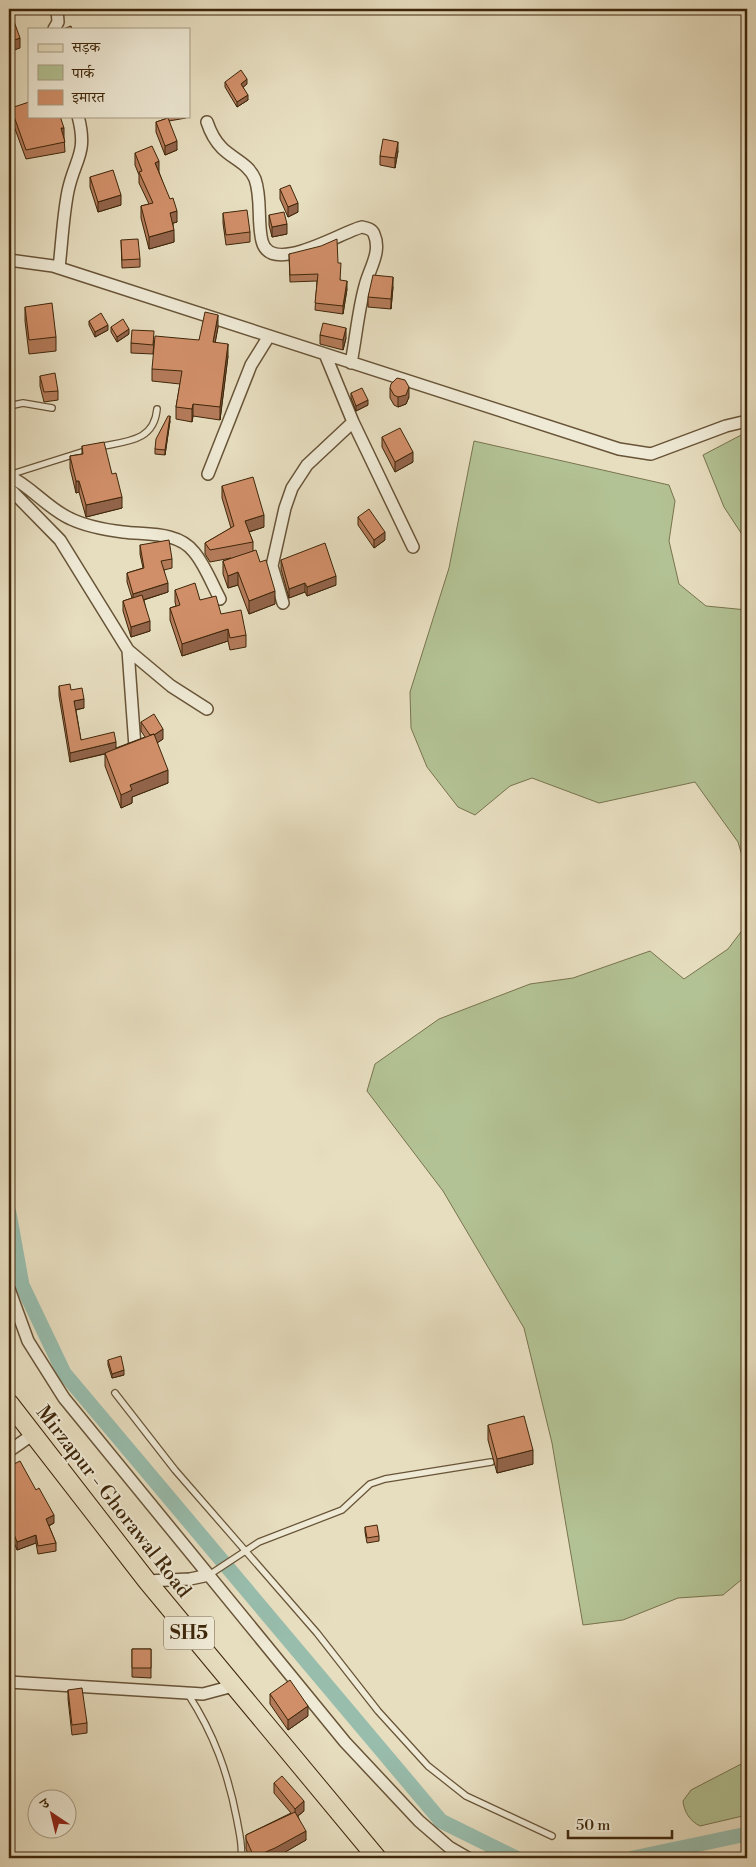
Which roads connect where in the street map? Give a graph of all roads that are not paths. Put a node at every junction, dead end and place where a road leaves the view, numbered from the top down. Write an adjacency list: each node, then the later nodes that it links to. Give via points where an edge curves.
1 (56, 9): 2 (street, via 58,22)
2 (55, 28)
3 (78, 118): 6 (street, via 81,156 68,189)
4 (207, 122): 9 (street, via 216,142 249,169 254,178 262,242 269,251 284,254 312,248 362,227 374,233 375,263 365,285)
5 (9, 260): 6 (street)
6 (59, 268): 7 (street)
7 (269, 336): 8 (street); 15 (street, via 243,382)
8 (325, 354): 9 (street); 14 (street)
9 (351, 363): 13 (street, via 619,449 650,454)
10 (9, 406): 11 (lane, via 23,403)
11 (52, 408)
12 (157, 409): 16 (lane, via 156,423 138,438 74,453)
13 (747, 421)
14 (353, 422): 18 (street); 20 (street, via 307,465 292,488 272,566)
15 (208, 474)
16 (9, 475): 19 (street, via 73,520 121,532 176,539 185,544 194,552)
17 (9, 488): 21 (street, via 60,540)
18 (413, 547)
19 (220, 599)
20 (283, 603)
21 (128, 650): 22 (street, via 171,686); 23 (street)
22 (207, 709)
23 (135, 747)
24 (9, 1289): 31 (street, via 28,1341 51,1380)
25 (115, 1392): 30 (lane)
26 (9, 1403): 27 (main road, Mirzapur - Ghorawal Road / SH5)
27 (32, 1435): 28 (street); 32 (main road, Mirzapur - Ghorawal Road / SH5)
28 (9, 1451)
29 (492, 1462): 30 (lane, via 370,1484 342,1510)
30 (243, 1550): 31 (lane); 36 (lane, via 318,1633 378,1711 428,1766 466,1796)
31 (211, 1573): 32 (street, via 194,1578); 39 (street, via 345,1742 419,1821 449,1847)
32 (147, 1581): 34 (main road, Mirzapur - Ghorawal Road / SH5)
33 (9, 1682): 35 (street)
34 (233, 1686): 35 (street, via 202,1694); 38 (main road, Mirzapur - Ghorawal Road / SH5)
35 (187, 1694): 37 (lane, via 212,1735 226,1772)
36 (552, 1836)
37 (241, 1858)
38 (377, 1858)
39 (468, 1858)

